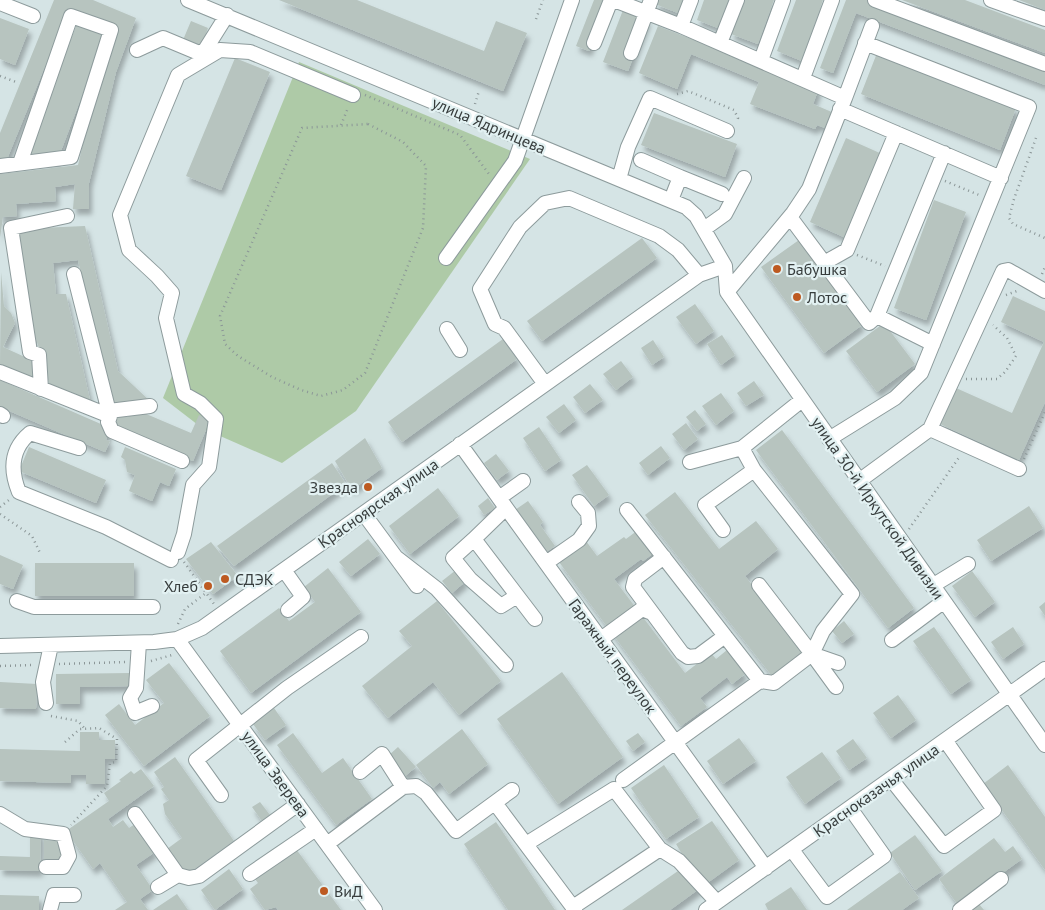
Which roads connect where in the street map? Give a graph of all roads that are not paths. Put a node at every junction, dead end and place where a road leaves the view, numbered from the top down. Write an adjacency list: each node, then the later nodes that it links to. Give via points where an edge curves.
1 (188, 0): 12 (street, улица Ядринцева)
2 (612, 0): 11 (street); 17 (street)
3 (691, 0): 15 (street)
4 (737, 0): 18 (street)
5 (783, 0): 22 (street)
6 (832, 0): 24 (street)
7 (875, 0): 23 (street)
8 (992, 0): 14 (street)
9 (568, 1): 29 (street)
10 (0, 3): 13 (street)
11 (649, 6): 15 (street); 21 (street)
12 (227, 15): 20 (street, via 205,50 199,53 163,38); 29 (street, улица Ядринцева)
13 (33, 16)
14 (1045, 20)
15 (682, 26): 18 (street)
16 (872, 26): 19 (street)
17 (594, 43)
18 (720, 43): 22 (street)
19 (865, 43): 26 (street); 36 (street, via 1029,107)
20 (136, 50)
21 (630, 54)
22 (761, 60): 24 (street)
23 (1045, 64)
24 (803, 78): 26 (street)
25 (354, 95): 63 (street, via 250,52 220,50 178,75 120,215 128,250 172,293 166,318 184,394 216,419 209,467 193,485 184,534 176,554 19,492 12,470 19,442 30,433)
26 (843, 103): 28 (street); 41 (street, via 809,189)
27 (727, 131): 37 (street, via 650,98 628,147)
28 (896, 133): 30 (street); 44 (street, via 847,250)
29 (524, 140): 37 (street, улица Ядринцева); 43 (street, via 515,161)
30 (944, 153): 36 (street); 50 (street)
31 (641, 160): 34 (street)
32 (20, 163): 32 (street, via 71,157 111,30 71,16); 33 (street)
33 (0, 166)
34 (680, 177): 38 (street); 39 (street)
35 (744, 178): 42 (street, via 725,214)
36 (1001, 178): 52 (street)
37 (619, 179): 39 (street, улица Ядринцева)
38 (722, 194)
39 (672, 200): 42 (street, улица Ядринцева, via 691,212)
40 (67, 216): 56 (street, via 11,228 30,352 39,355)
41 (790, 217): 44 (street); 49 (street)
42 (704, 229): 45 (street, улица Ядринцева)
43 (446, 258)
44 (824, 263): 50 (street, via 869,323)
45 (725, 266): 47 (street, Красноярская улица); 49 (street)
46 (74, 274): 59 (street)
47 (699, 276): 55 (street, Красноярская улица); 55 (street, via 678,250 659,236 569,198 545,203 520,227 480,289 495,324 504,328)
48 (1045, 291): 60 (street, via 1008,270 1003,271)
49 (727, 292): 57 (street, улица 30-й Иркутской Дивизии)
50 (877, 316): 52 (street)
51 (447, 329): 53 (street)
52 (933, 344): 61 (street, via 921,373 895,398)
53 (460, 350)
54 (0, 372): 56 (street)
55 (546, 384): 62 (street, Красноярская улица)
56 (42, 388): 59 (street)
57 (802, 400): 61 (street, улица 30-й Иркутской Дивизии); 64 (street)
58 (150, 406): 59 (street)
59 (109, 413): 65 (street, via 112,431)
60 (930, 429): 67 (street); 70 (street)
61 (829, 439): 70 (street, улица 30-й Иркутской Дивизии)
62 (460, 444): 72 (street, Гаражный переулок); 74 (street, Красноярская улица)
63 (79, 448)
64 (742, 448): 66 (street); 68 (street)
65 (182, 461)
66 (690, 462)
67 (1019, 469)
68 (754, 470): 75 (street, via 705,505); 100 (street, via 852,594 822,631)
69 (523, 481): 72 (street)
70 (859, 481): 84 (street, улица 30-й Иркутской Дивизии)
71 (579, 502): 79 (street, via 588,513 589,526 579,540)
72 (502, 503): 76 (street); 79 (street, Гаражный переулок)
73 (627, 510): 77 (street)
74 (364, 514): 78 (street); 81 (street, Красноярская улица)
75 (723, 530)
76 (474, 539): 85 (street); 85 (street, via 453,558 470,579 501,606)
77 (664, 557): 90 (street, via 635,580 633,587); 93 (street)
78 (397, 558): 82 (street); 102 (street, via 437,589)
79 (546, 563): 95 (street, Гаражный переулок)
80 (968, 564): 84 (street)
81 (284, 570): 89 (street, via 303,597); 92 (street, Красноярская улица, via 202,628)
82 (417, 586)
83 (759, 586): 100 (street)
84 (932, 586): 87 (street, улица 30-й Иркутской Дивизии)
85 (517, 596): 91 (street)
86 (17, 601): 88 (street, via 34,607)
87 (943, 602): 96 (street); 106 (street, улица 30-й Иркутской Дивизии)
88 (153, 607)
89 (288, 610)
90 (652, 613): 93 (street, via 688,658 698,656); 95 (street, via 642,609)
91 (535, 619)
92 (176, 634): 97 (street, Красноярская улица); 109 (street, улица Зверева)
93 (725, 636): 104 (street)
94 (361, 637): 109 (street, via 287,688)
95 (601, 639): 111 (street, Гаражный переулок)
96 (892, 640)
97 (139, 643): 98 (street, Красноярская улица); 107 (street, via 136,688 130,698 134,713)
98 (51, 645): 99 (street, Красноярская улица); 108 (street, via 43,682)
99 (0, 646)
100 (812, 654): 101 (street); 104 (street, via 774,683); 105 (street)
101 (838, 663)
102 (506, 665)
103 (1045, 669): 106 (street, Красноказачья улица)
104 (760, 681): 111 (street)
105 (836, 687)
106 (1008, 695): 110 (street, Красноказачья улица); 112 (street, улица 30-й Иркутской Дивизии)
107 (152, 706)
108 (48, 709)
109 (241, 726): 118 (street, via 196,760); 120 (street, улица Зверева)
110 (945, 740): 114 (street, Красноказачья улица); 114 (street, via 994,810 944,846)
111 (674, 742): 115 (street); 130 (street, Гаражный переулок)
112 (1044, 742)
113 (360, 772): 116 (street, via 382,754)
114 (891, 779): 121 (street, Красноказачья улица)
115 (623, 780)
116 (403, 787): 119 (street, via 416,786 426,793 456,831); 125 (street)
117 (512, 790): 119 (street)
118 (221, 795)
119 (495, 803): 126 (street)
120 (298, 804): 124 (street, улица Зверева); 132 (street, via 199,876)
121 (850, 808): 128 (street, Красноказачья улица); 128 (street, via 884,856 827,897)
122 (0, 814): 129 (street, via 25,829 63,834 69,856 64,867)
123 (135, 814): 132 (street)
124 (316, 829): 125 (street, улица Зверева); 131 (street)
125 (327, 844): 139 (street, улица Зверева)
126 (526, 844): 127 (street, via 614,789); 137 (street)
127 (660, 849): 136 (street, via 679,860); 137 (street)
128 (792, 850): 130 (street, Красноказачья улица)
129 (46, 867)
130 (766, 868): 136 (street, Красноказачья улица)
131 (250, 874)
132 (178, 875): 134 (street)
133 (1001, 879): 140 (street)
134 (158, 887)
135 (74, 895): 138 (street, via 54,895)
136 (712, 906)
137 (574, 909)
138 (50, 910)
139 (375, 910)
140 (960, 910)

